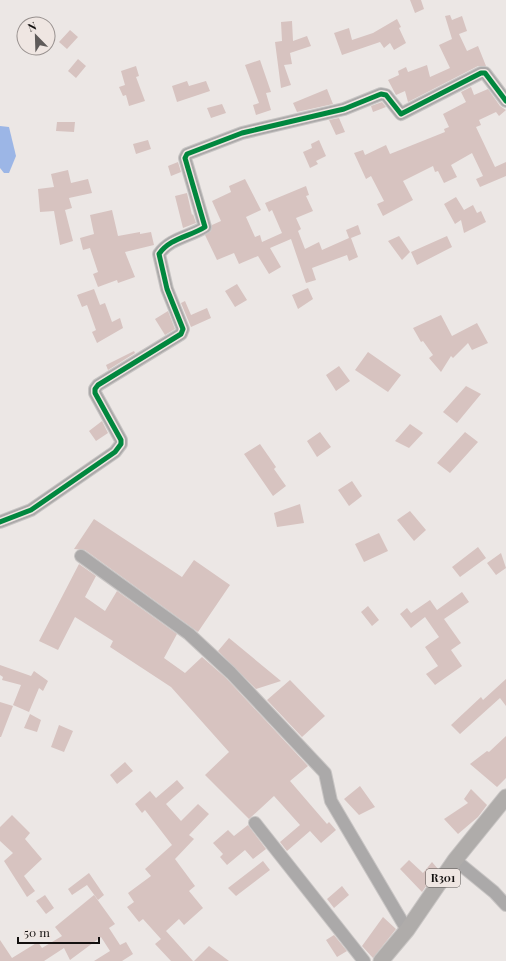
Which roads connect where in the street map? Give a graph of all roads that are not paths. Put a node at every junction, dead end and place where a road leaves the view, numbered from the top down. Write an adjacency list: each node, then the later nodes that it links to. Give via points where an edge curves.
1 (506, 101): 2 (street, via 485,73 481,73 401,114 386,95 381,94 344,109 242,133 187,154 185,158 205,227 172,241 159,254 167,289 182,323 181,334 95,389 121,440 115,452 30,510)
2 (0, 522)
3 (81, 556): 8 (street, via 188,634 252,695 325,773 331,801)
4 (506, 796): 6 (main road, R301)
5 (255, 824): 9 (street)
6 (455, 860): 7 (street); 8 (main road, R301)
7 (506, 905)
8 (408, 930): 10 (main road, R301)
9 (364, 961)
10 (381, 961)

